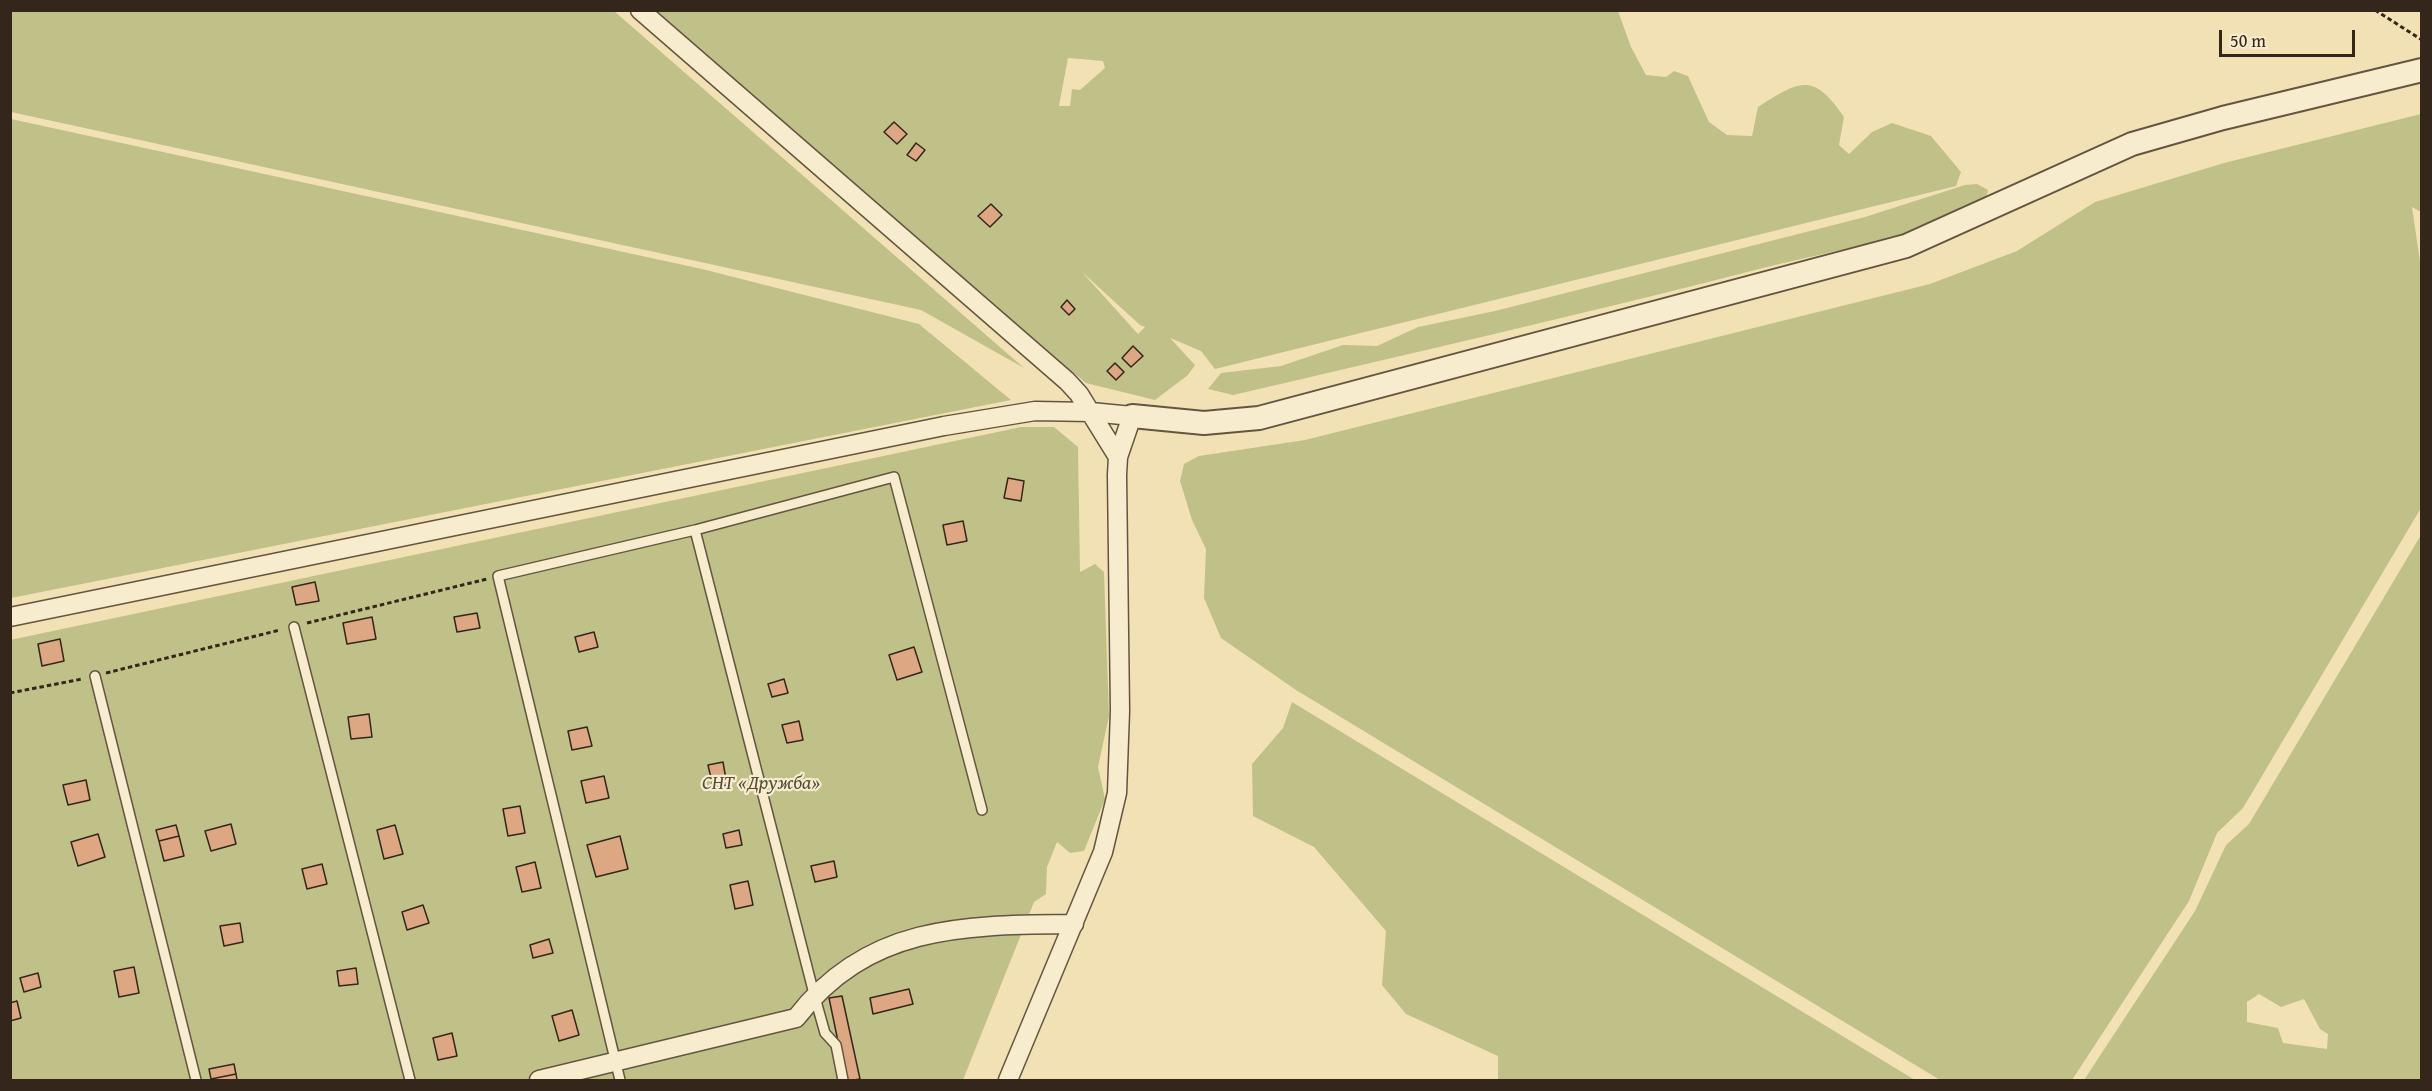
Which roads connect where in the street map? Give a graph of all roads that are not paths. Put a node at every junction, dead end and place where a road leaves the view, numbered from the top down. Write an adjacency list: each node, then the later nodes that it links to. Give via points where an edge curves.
1 (640, 10): 3 (street, via 1067,381)
2 (2421, 70): 4 (street, via 2132,144 1895,249 1258,418 1204,423)
3 (1090, 412): 4 (street); 5 (street); 7 (street, via 1018,412 944,426)
4 (1132, 416): 5 (street)
5 (1118, 457): 11 (street, via 1117,793 1103,852)
6 (695, 530): 10 (lane, via 894,477); 12 (lane); 13 (lane, via 498,576)
7 (10, 617)
8 (294, 627): 15 (lane)
9 (95, 676): 14 (lane)
10 (982, 810)
11 (1074, 924): 12 (street, via 995,925 922,934 856,961); 19 (street)
12 (814, 994): 13 (street, via 796,1018); 18 (lane, via 825,1033 836,1045)
13 (615, 1062): 16 (street); 17 (lane)
14 (196, 1080)
15 (410, 1080)
16 (539, 1080)
17 (620, 1080)
18 (843, 1080)
19 (1008, 1080)

